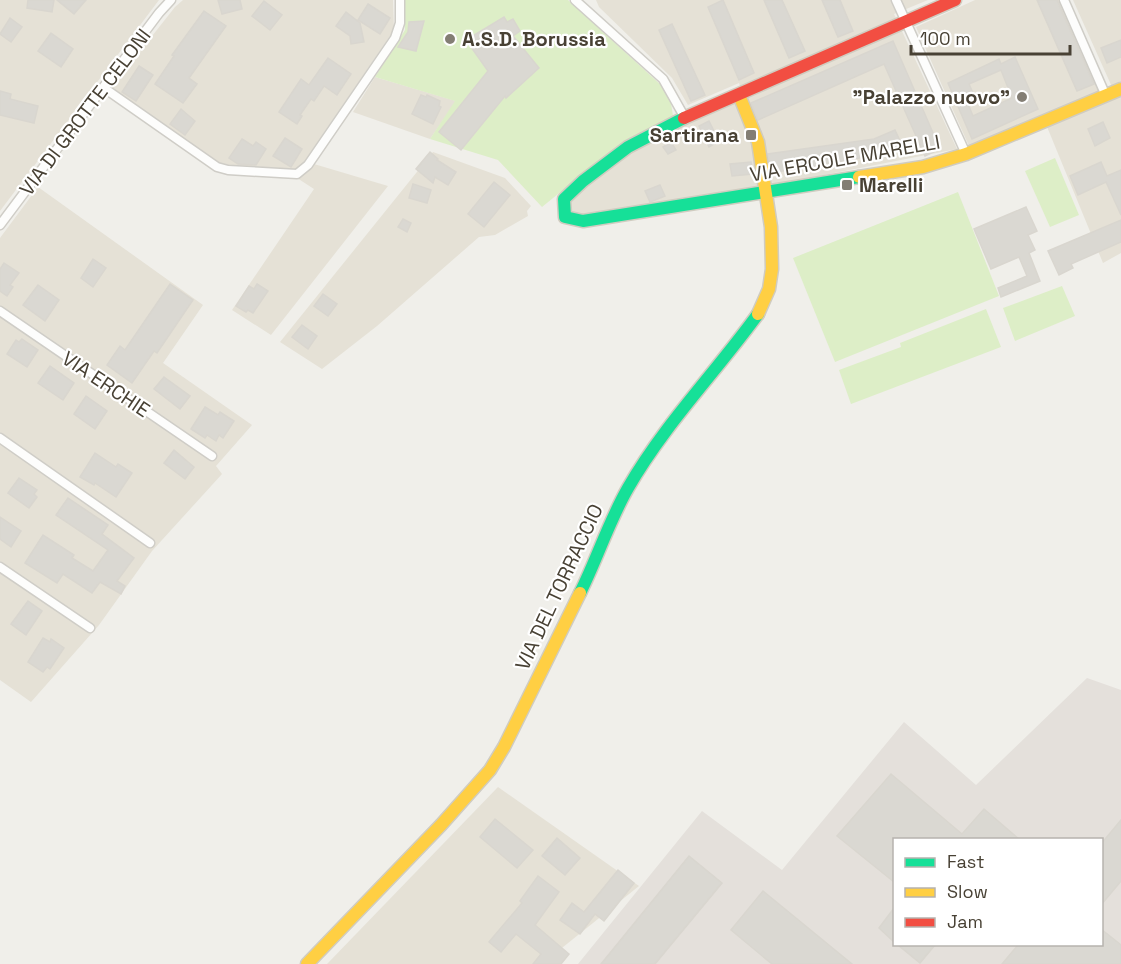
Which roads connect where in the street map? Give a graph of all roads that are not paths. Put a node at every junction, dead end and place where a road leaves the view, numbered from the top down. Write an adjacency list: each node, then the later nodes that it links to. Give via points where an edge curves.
1 (171, 0): 8 (street, VIA DI GROTTE CELONI)
2 (400, 0): 8 (street, via 400,23 395,38 308,165 297,174 214,166)
3 (896, 0): 7 (street)
4 (955, 0): 7 (street)
5 (1064, 0): 11 (street)
6 (579, 1): 12 (street, via 663,79)
7 (906, 21): 10 (street); 13 (street)
8 (104, 88): 15 (street, VIA DI GROTTE CELONI)
9 (1121, 89): 11 (street, VIA ERCOLE MARELLI)
10 (739, 95): 12 (street); 14 (street, VIA DEL TORRACCIO, via 758,142)
11 (1106, 96): 13 (street, VIA ERCOLE MARELLI)
12 (686, 118): 14 (street, VIA ERCOLE MARELLI, via 628,147 583,181 564,199 565,217 583,221)
13 (966, 154): 14 (street, VIA ERCOLE MARELLI, via 887,174)
14 (766, 192): 22 (street, VIA DEL TORRACCIO, via 772,269 762,308 656,444 627,489 582,590 490,770)
15 (0, 225)
16 (0, 311): 18 (street, VIA ERCHIE)
17 (0, 438): 19 (street)
18 (212, 456)
19 (150, 543)
20 (0, 567): 21 (street)
21 (90, 628)
22 (307, 964)

